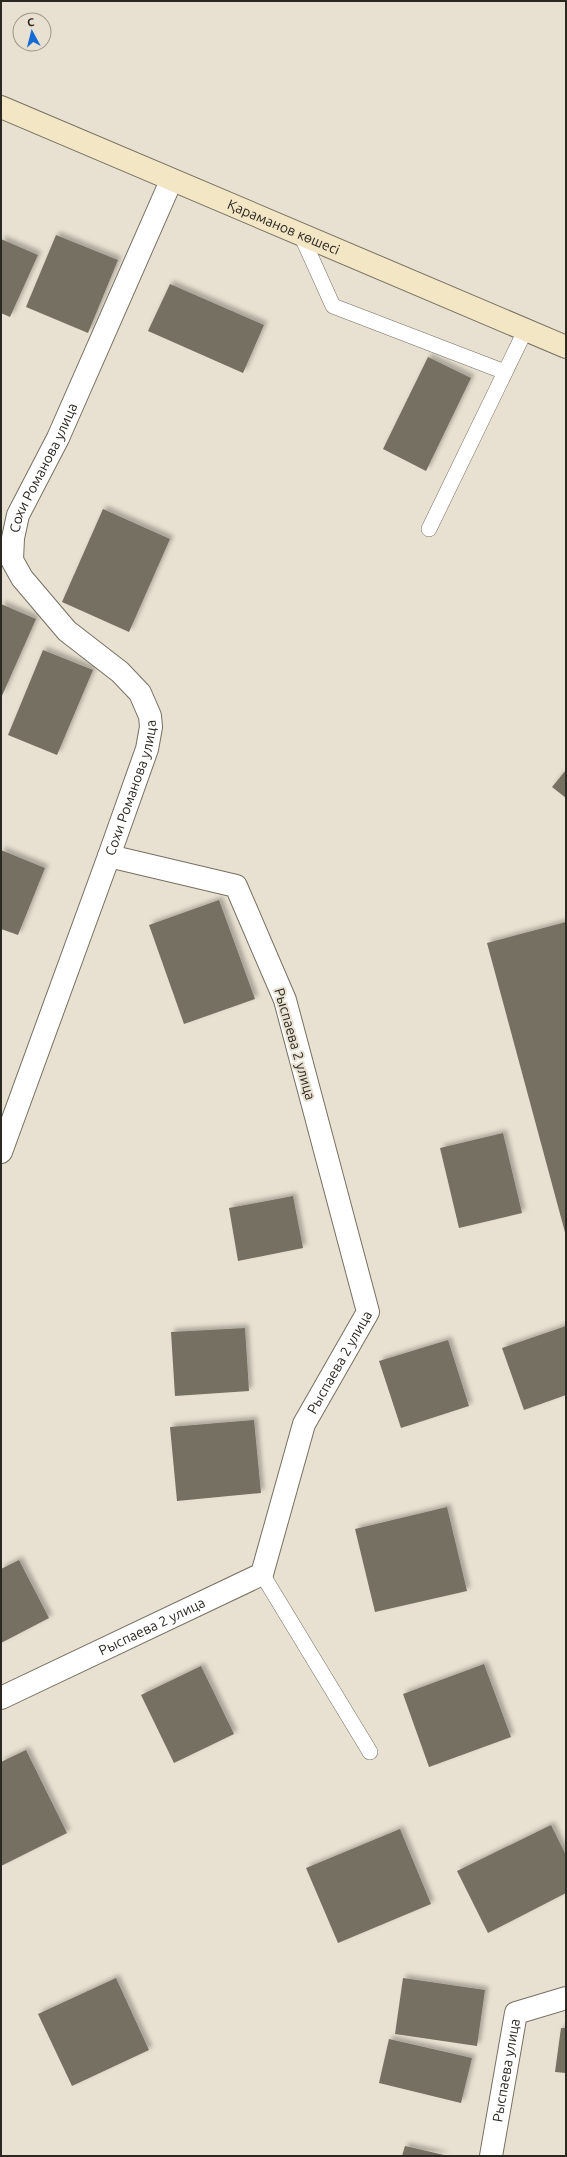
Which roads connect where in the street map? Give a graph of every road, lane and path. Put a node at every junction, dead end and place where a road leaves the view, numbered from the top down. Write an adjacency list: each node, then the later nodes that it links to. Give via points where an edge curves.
1 (1, 108): 2 (main road, Қараманов көшесі)
2 (171, 181): 3 (main road, Қараманов көшесі); 8 (street, Сохи Романова улица, via 58,438 18,515 13,538 12,560 22,578 67,631 120,672 140,693 150,716 147,749)
3 (301, 235): 4 (main road, Қараманов көшесі); 6 (lane, via 333,306)
4 (526, 329): 5 (main road, Қараманов көшесі); 6 (lane)
5 (566, 347)
6 (505, 372): 7 (lane)
7 (429, 529)
8 (109, 856): 9 (street, Сохи Романова улица); 10 (street, Рыспаева 2 улица, via 236,886 285,1000 368,1312 304,1424)
9 (1, 1152)
10 (262, 1574): 11 (street, Рыспаева 2 улица); 12 (lane)
11 (1, 1698)
12 (370, 1752)
13 (566, 1998): 14 (street, Рыспаева улица, via 516,2013)
14 (490, 2156)

